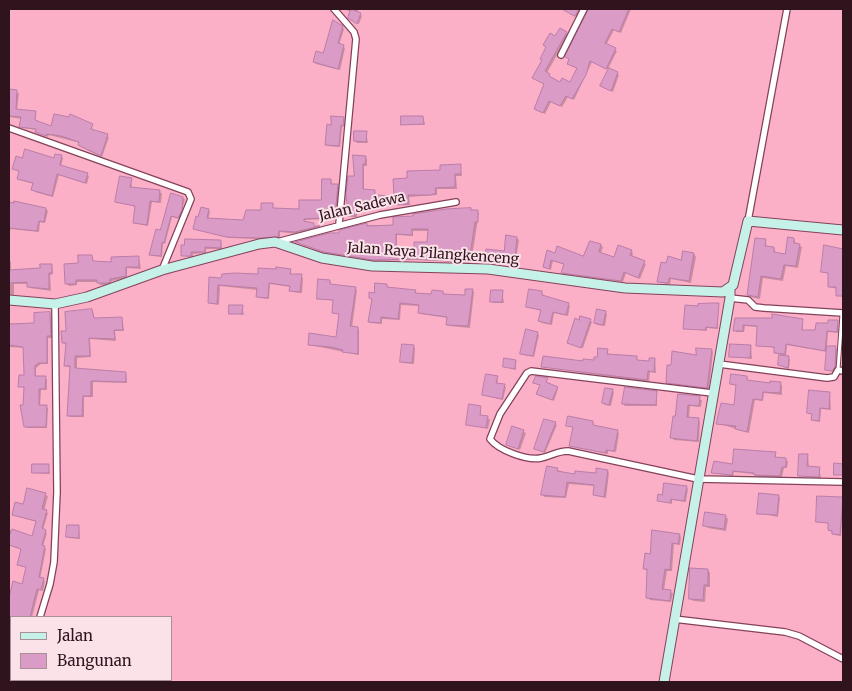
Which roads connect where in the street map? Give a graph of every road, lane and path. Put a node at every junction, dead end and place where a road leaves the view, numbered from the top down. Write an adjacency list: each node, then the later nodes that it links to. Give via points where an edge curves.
1 (334, 9): 8 (street, via 354,32 356,39)
2 (584, 9): 4 (street)
3 (788, 9): 7 (street)
4 (561, 55)
5 (9, 128): 11 (street, via 188,192 191,199)
6 (456, 202): 8 (street, Jalan Sadewa)
7 (748, 221): 9 (main road); 12 (main road)
8 (339, 224): 10 (street, Jalan Sadewa)
9 (843, 230)
10 (275, 242): 11 (main road, Jalan Raya Pilangkenceng); 12 (main road, Jalan Raya Pilangkenceng, via 322,258 372,266 488,269 625,288)
11 (162, 270): 14 (main road, Jalan Raya Pilangkenceng, via 87,297)
12 (730, 294): 15 (street, via 764,308); 16 (main road)
13 (9, 300): 14 (main road, Jalan Raya Pilangkenceng)
14 (55, 304): 21 (street, via 54,552 50,584)
15 (843, 313): 17 (lane)
16 (719, 364): 17 (street, via 827,378 834,378); 18 (main road)
17 (841, 371)
18 (712, 393): 19 (main road); 19 (street, via 531,371 500,414 490,435 496,444 535,459 568,451)
19 (698, 479): 20 (street); 22 (main road)
20 (843, 482)
21 (40, 616)
22 (674, 619): 23 (street, via 785,632); 24 (main road)
23 (843, 659)
24 (664, 682)

